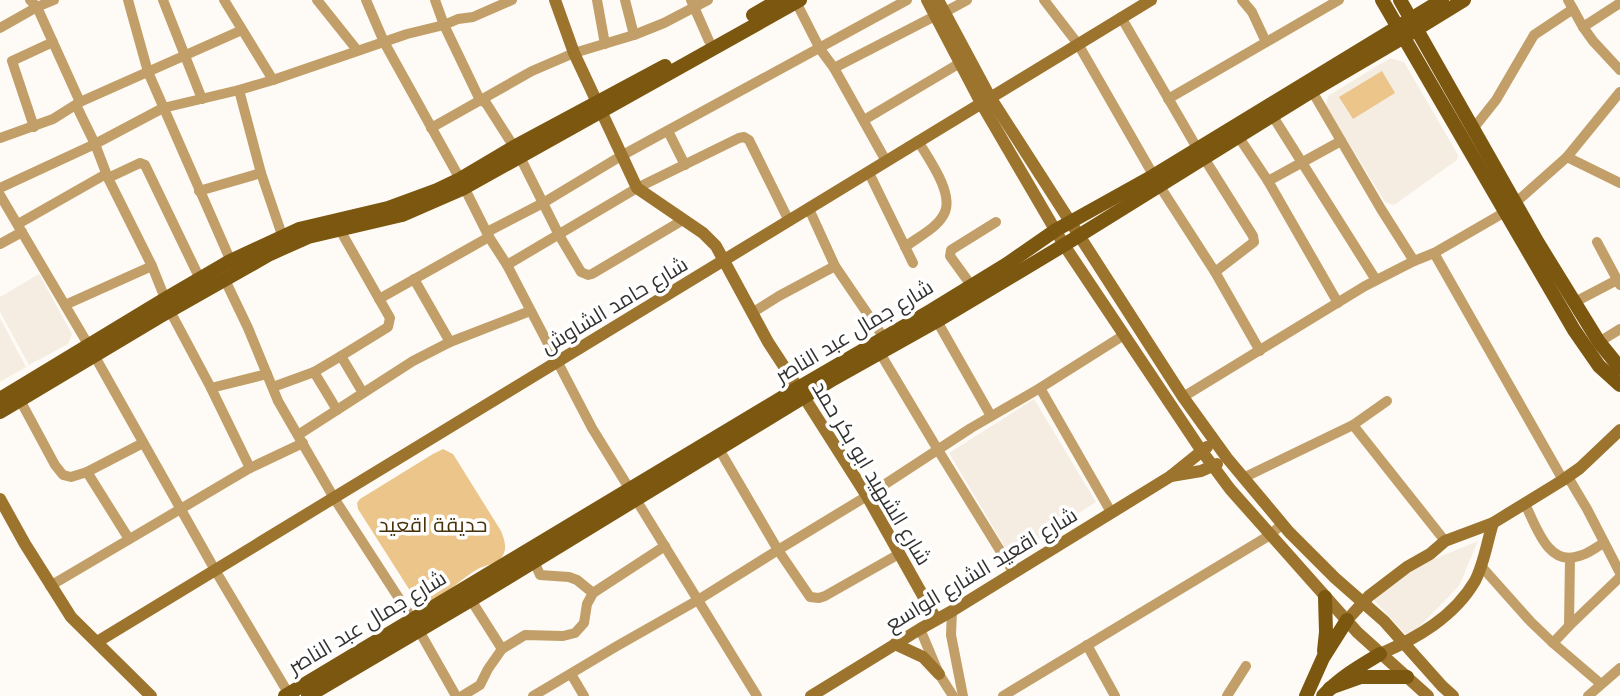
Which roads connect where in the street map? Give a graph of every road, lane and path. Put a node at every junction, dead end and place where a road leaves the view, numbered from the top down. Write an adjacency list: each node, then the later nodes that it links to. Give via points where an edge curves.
1 (54, 0): 28 (street)
2 (128, 0): 52 (street)
3 (163, 0): 48 (street)
4 (317, 0): 46 (street)
5 (366, 0): 41 (street)
6 (435, 0): 33 (street)
7 (512, 0): 33 (street)
8 (555, 0): 47 (street, شارع الشهيد ابو بكر حمد)
9 (597, 0): 43 (street)
10 (625, 0): 38 (street)
11 (708, 0): 29 (street)
12 (907, 0): 45 (street)
13 (927, 0): 31 (street)
14 (938, 0): 31 (street)
15 (967, 0): 31 (street)
16 (1044, 0): 44 (street)
17 (1151, 0): 32 (street, شارع حامد الشاوش)
18 (1242, 0): 42 (street)
19 (1339, 0): 42 (street)
20 (1381, 0): 36 (main road)
21 (1400, 0): 36 (main road)
22 (1443, 0): 36 (main road, شارع جمال عبد الناصر)
23 (1464, 0): 36 (main road, شارع جمال عبد الناصر)
24 (798, 1): 26 (main road); 45 (street)
25 (229, 2): 37 (street)
26 (779, 3): 40 (main road); 63 (main road)
27 (1620, 3): 34 (street)
28 (33, 4): 35 (street); 39 (street)
29 (692, 4): 38 (street, via 664,23); 40 (street)
30 (1570, 4): 34 (street); 68 (street, via 1534,35 1496,100)
31 (940, 14): 49 (street); 50 (street); 60 (street)
32 (1121, 17): 44 (street, شارع حامد الشاوش); 58 (street)
33 (444, 25): 41 (street); 59 (street)
34 (1583, 27): 51 (street)
35 (0, 28)
36 (1407, 28): 55 (main road, شارع جمال عبد الناصر); 68 (main road); 76 (main road, شارع جمال عبد الناصر); 94 (main road)
37 (242, 30): 48 (street); 53 (street)
38 (634, 35): 43 (street)
39 (53, 41): 61 (street); 66 (street, via 12,61)
40 (709, 41): 63 (main road)
41 (384, 42): 46 (street); 67 (street)
42 (1266, 42): 58 (street)
43 (605, 44): 47 (street)
44 (1078, 44): 60 (street, شارع حامد الشاوش); 85 (street)
45 (820, 49): 50 (street); 69 (street)
46 (357, 50): 53 (street)
47 (575, 53): 59 (street); 63 (street, شارع الشهيد ابو بكر حمد)
48 (184, 56): 52 (street); 57 (street)
49 (960, 63): 60 (street); 65 (street)
50 (834, 68): 65 (street)
51 (1620, 70)
52 (148, 72): 61 (street); 62 (street)
53 (273, 80): 54 (street)
54 (239, 90): 57 (street); 82 (street)
55 (1312, 91): 64 (main road, شارع جمال عبد الناصر); 73 (street)
56 (1620, 92): 78 (street)
57 (202, 99): 62 (street)
58 (1168, 99): 76 (street)
59 (480, 100): 67 (street); 75 (street)
60 (986, 100): 72 (street, شارع حامد الشاوش); 99 (street); 102 (street)
61 (78, 103): 66 (street); 74 (street)
62 (163, 107): 74 (street); 91 (street)
63 (599, 108): 75 (main road); 77 (street, شارع الشهيد ابو بكر حمد)
64 (1272, 115): 70 (main road, شارع جمال عبد الناصر); 80 (street)
65 (864, 120): 79 (street)
66 (34, 127): 71 (street)
67 (431, 128): 88 (street)
68 (1473, 129): 94 (main road)
69 (668, 131): 77 (street); 81 (street)
70 (1238, 136): 76 (main road, شارع جمال عبد الناصر); 86 (street)
71 (0, 138)
72 (918, 141): 79 (street, شارع حامد الشاوش); 110 (street, via 943,186 947,203 935,224)
73 (1341, 141): 80 (street); 113 (street)
74 (95, 144): 84 (street); 89 (street)
75 (517, 152): 88 (main road); 93 (street)
76 (1200, 153): 85 (main road, شارع جمال عبد الناصر); 119 (street, via 1254,242)
77 (621, 156): 90 (street, شارع الشهيد ابو بكر حمد); 93 (street)
78 (1567, 157): 87 (street); 94 (street)
79 (886, 161): 83 (street, شارع حامد الشاوش)
80 (1302, 163): 86 (street); 122 (street)
81 (685, 165): 90 (street); 97 (street, via 744,137)
82 (261, 173): 91 (street); 103 (street)
83 (869, 173): 95 (street, شارع حامد الشاوش); 110 (street)
84 (107, 176): 100 (street); 116 (street); 120 (street, via 145,165)
85 (1156, 180): 99 (main road, شارع جمال عبد الناصر); 106 (main road, شارع جمال عبد الناصر); 119 (street)
86 (1268, 181): 127 (street)
87 (1620, 183)
88 (462, 184): 101 (main road, via 402,215); 103 (main road); 104 (street)
89 (0, 188)
90 (637, 188): 96 (street, شارع الشهيد ابو بكر حمد); 105 (street)
91 (199, 191): 118 (street)
92 (0, 195): 100 (street)
93 (543, 203): 104 (street); 105 (street)
94 (1510, 208): 111 (street); 126 (main road); 145 (main road, via 1574,330 1599,366)
95 (808, 209): 97 (street, شارع حامد الشاوش); 117 (street)
96 (683, 220): 105 (street, via 588,275 580,272); 112 (street, شارع الشهيد ابو بكر حمد, via 710,239)
97 (789, 221): 112 (street, شارع حامد الشاوش)
98 (996, 222): 124 (street, via 951,250 950,256)
99 (1070, 222): 102 (main road, شارع جمال عبد الناصر); 106 (street)
100 (20, 228): 108 (street); 128 (street)
101 (340, 230): 118 (main road, via 299,241); 125 (street)
102 (1056, 230): 109 (street); 124 (main road, شارع جمال عبد الناصر)
103 (282, 235): 118 (main road)
104 (488, 235): 115 (street); 121 (street)
105 (559, 235): 115 (street)
106 (1078, 236): 109 (main road, شارع جمال عبد الناصر); 151 (street)
107 (1597, 242): 123 (street)
108 (0, 244)
109 (1064, 245): 132 (main road, شارع جمال عبد الناصر); 134 (street)
110 (905, 247): 114 (street)
111 (1434, 253): 113 (street); 172 (street)
112 (724, 261): 131 (street, شارع الشهيد ابو بكر حمد); 141 (street, شارع حامد الشاوش)
113 (1414, 261): 122 (street)
114 (913, 263)
115 (507, 265): 130 (street)
116 (152, 266): 128 (street); 129 (street)
117 (835, 266): 131 (street); 137 (street)
118 (231, 271): 120 (main road); 129 (main road); 144 (street)
119 (1215, 272): 139 (street)
120 (200, 279): 129 (main road)
121 (415, 279): 125 (street); 135 (street)
122 (1376, 280): 127 (street)
123 (1618, 283): 126 (street)
124 (971, 285): 137 (main road, شارع جمال عبد الناصر)
125 (379, 299): 140 (street, via 390,318 388,327)
126 (1575, 302): 136 (main road)
127 (1338, 303): 139 (street)
128 (65, 305): 138 (street)
129 (167, 305): 138 (main road); 147 (street)
130 (530, 311): 135 (street); 141 (street)
131 (752, 313): 149 (street, شارع الشهيد ابو بكر حمد)
132 (937, 321): 137 (main road, شارع جمال عبد الناصر); 157 (street)
133 (1620, 329): 136 (street)
134 (1124, 335): 148 (street); 165 (street)
135 (450, 342): 150 (street)
136 (1599, 342): 142 (main road)
137 (882, 346): 149 (main road, شارع جمال عبد الناصر); 164 (street)
138 (92, 351): 152 (main road); 153 (main road); 162 (street)
139 (1260, 351): 151 (street)
140 (341, 356): 143 (street); 150 (street)
141 (556, 362): 173 (street); 175 (street, شارع حامد الشاوش)
142 (1620, 368)
143 (314, 372): 146 (street); 155 (street)
144 (267, 374): 146 (street); 147 (street)
145 (1620, 385)
146 (272, 387): 160 (street)
147 (211, 388): 168 (street)
148 (1040, 388): 157 (street); 179 (street)
149 (801, 392): 163 (main road, شارع جمال عبد الناصر); 173 (main road, شارع جمال عبد الناصر); 174 (street, شارع الشهيد ابو بكر حمد)
150 (363, 393): 155 (street)
151 (1183, 397): 161 (street)
152 (0, 399)
153 (20, 400): 156 (main road); 169 (street, via 63,475)
154 (1387, 401): 158 (street)
155 (337, 410): 160 (street)
156 (0, 412)
157 (991, 416): 164 (street)
158 (1353, 425): 171 (street); 184 (street)
159 (1620, 430): 172 (street)
160 (301, 439): 168 (street); 175 (street)
161 (1215, 442): 165 (street); 166 (street)
162 (143, 443): 169 (street); 178 (street)
163 (719, 449): 173 (main road, شارع جمال عبد الناصر); 187 (street)
164 (938, 450): 174 (street); 193 (street)
165 (1201, 450): 167 (street); 170 (street)
166 (1227, 458): 167 (street); 171 (street)
167 (1213, 466): 170 (street); 182 (street)
168 (250, 468): 178 (street)
169 (87, 472): 183 (street)
170 (1171, 476): 179 (street, شارع اقعيد الشارع الواسع)
171 (1243, 478): 181 (street)
172 (1566, 478): 177 (street); 185 (street)
173 (632, 495): 186 (street); 190 (main road, شارع جمال عبد الناصر); 204 (main road, شارع جمال عبد الناصر)
174 (867, 496): 187 (street); 188 (street, شارع الشهيد ابو بكر حمد)
175 (334, 498): 192 (street, شارع حامد الشاوش); 204 (street)
176 (0, 499): 195 (street)
177 (1525, 504): 180 (street); 189 (street, via 1547,547)
178 (181, 509): 183 (street); 192 (street)
179 (1111, 512): 193 (street, شارع اقعيد الشارع الواسع)
180 (1493, 523): 184 (street); 191 (street)
181 (1282, 524): 182 (street); 200 (street)
182 (1270, 535): 197 (street); 211 (street)
183 (129, 539): 195 (street)
184 (1445, 541): 200 (street)
185 (1604, 543): 189 (street); 194 (street)
186 (665, 546): 196 (street); 199 (street)
187 (778, 550): 188 (street, via 815,598); 199 (street)
188 (899, 554): 202 (street, شارع الشهيد ابو بكر حمد)
189 (1570, 558): 205 (street)
190 (534, 561): 196 (street, via 540,575 569,577); 198 (main road, شارع جمال عبد الناصر)
191 (1481, 566): 208 (street, via 1452,610); 209 (street)
192 (215, 570): 207 (street, شارع حامد الشاوش); 224 (street)
193 (1014, 573): 201 (street, شارع اقعيد الشارع الواسع)
194 (1620, 575): 205 (street)
195 (50, 586): 207 (street, via 71,617)
196 (593, 593): 212 (street, via 584,623 575,633 525,635)
197 (1325, 597): 203 (street); 214 (main road)
198 (471, 600): 204 (main road, شارع جمال عبد الناصر); 212 (street)
199 (698, 600): 217 (street); 231 (street)
200 (1362, 602): 203 (street); 208 (street)
201 (952, 611): 202 (street, شارع اقعيد الشارع الواسع); 234 (street, via 951,635)
202 (936, 619): 206 (street, شارع اقعيد الشارع الواسع)
203 (1347, 620): 213 (street); 214 (main road)
204 (416, 626): 224 (main road, شارع جمال عبد الناصر); 226 (main road, شارع جمال عبد الناصر); 227 (street)
205 (1569, 626): 209 (street)
206 (920, 629): 210 (street, شارع اقعيد الشارع الواسع); 218 (street)
207 (97, 642): 225 (street)
208 (1404, 643): 213 (street); 238 (street)
209 (1553, 643): 220 (street)
210 (895, 644): 218 (street, via 923,657); 232 (street, شارع اقعيد الشارع الواسع)
211 (1087, 645): 222 (street); 235 (street)
212 (502, 649): 228 (street, via 480,685)
213 (1380, 654): 219 (street); 221 (main road)
214 (1323, 658): 237 (main road)
215 (1246, 666): 236 (street)
216 (1620, 668): 220 (street)
217 (571, 674): 229 (street); 230 (street)
218 (939, 674): 233 (street)
219 (1407, 677): 221 (main road, via 1361,677); 223 (street)
220 (1601, 684): 239 (street)
221 (1327, 692)
222 (1010, 694)
223 (1423, 694)
224 (288, 695)
225 (151, 696)
226 (308, 696)
227 (456, 696)
228 (462, 696)
229 (533, 696)
230 (584, 696)
231 (757, 696)
232 (811, 696)
233 (953, 696)
234 (963, 696)
235 (1115, 696)
236 (1227, 696)
237 (1306, 696)
238 (1453, 696)
239 (1588, 696)

